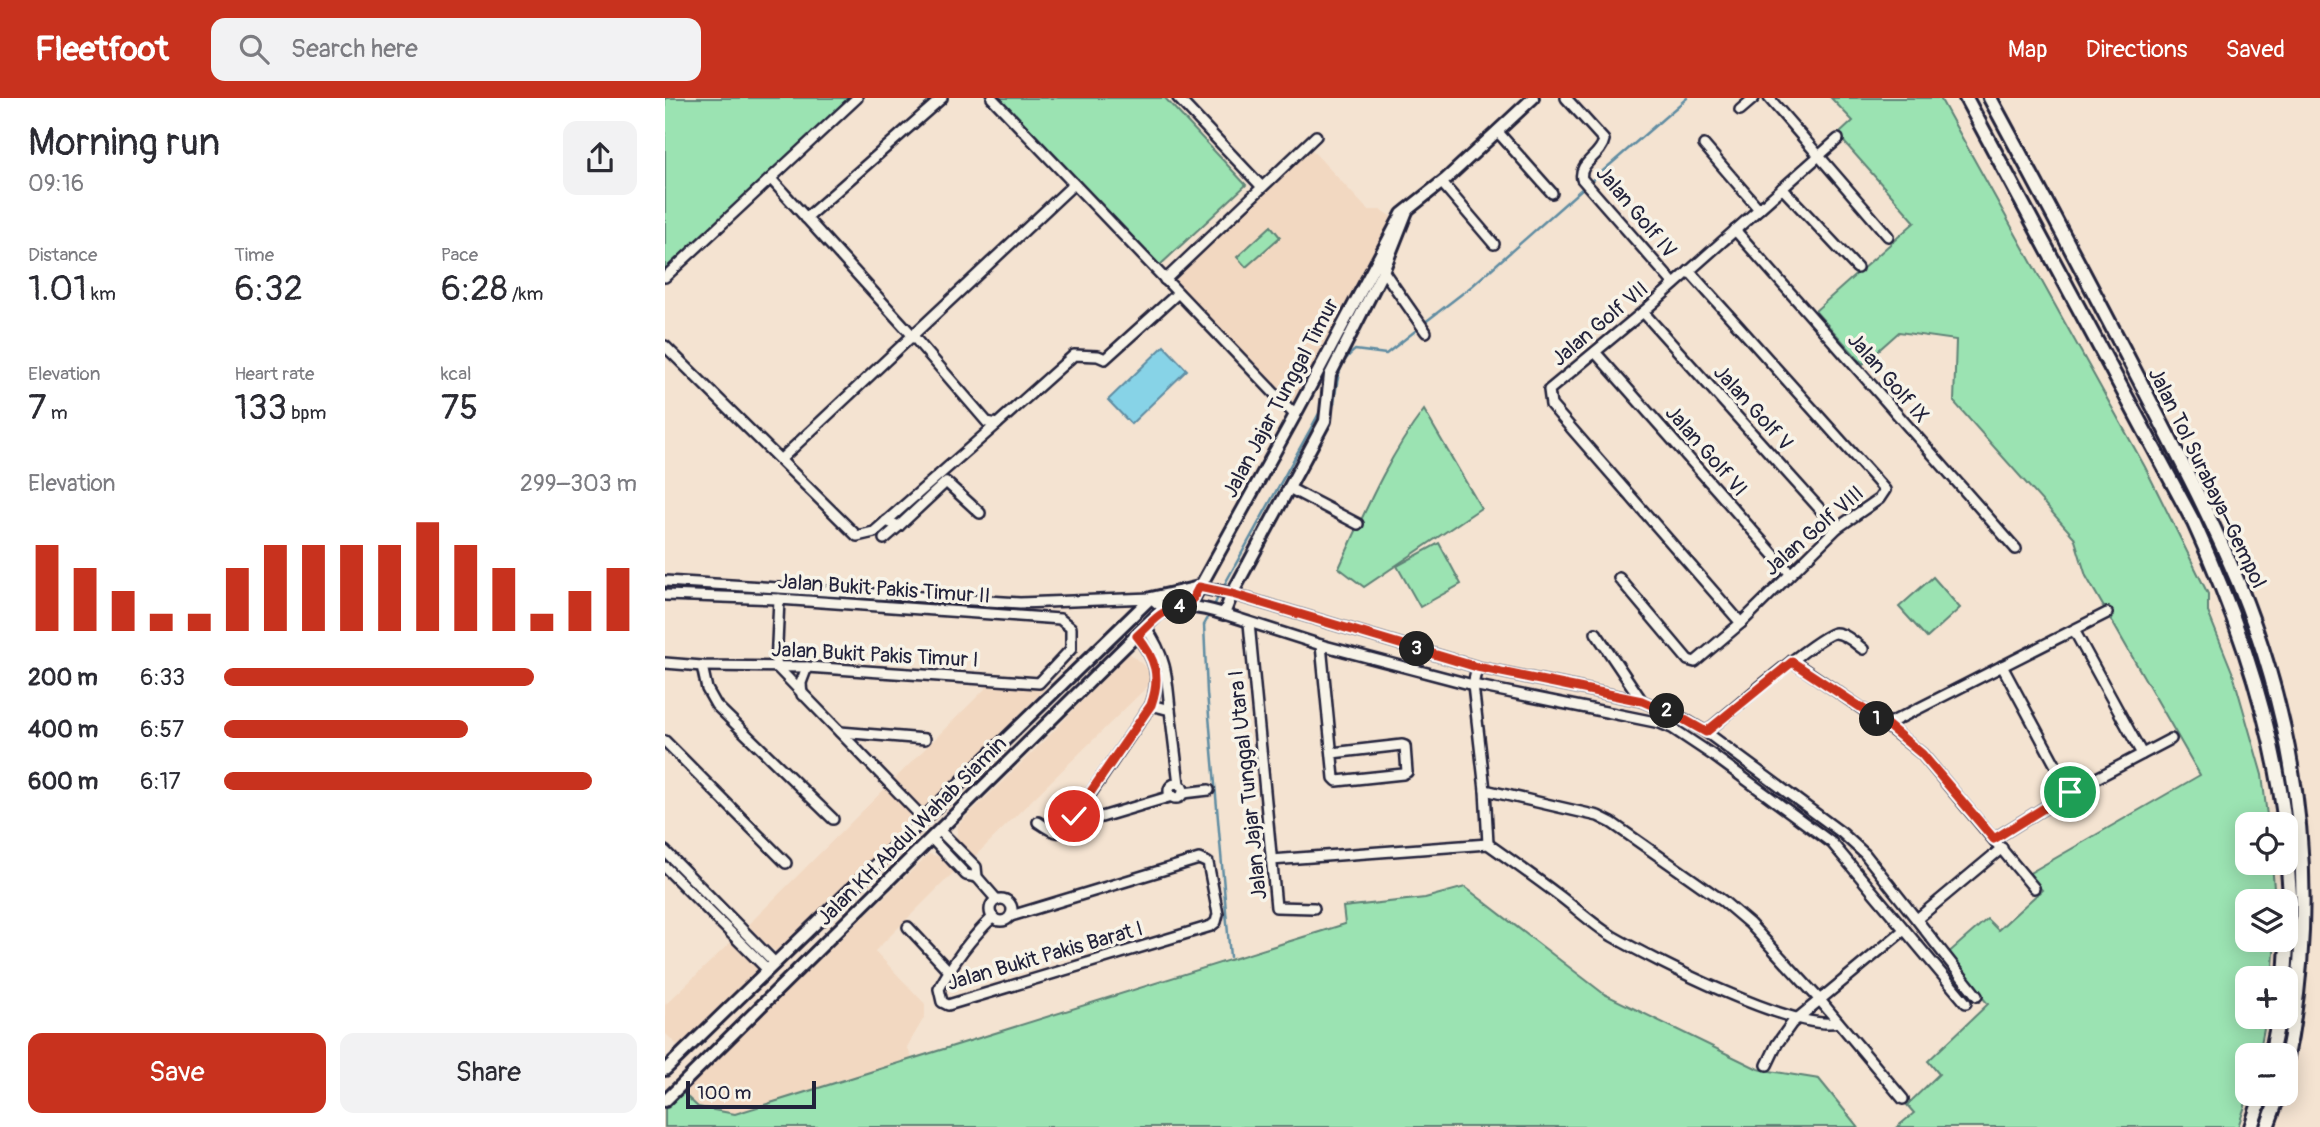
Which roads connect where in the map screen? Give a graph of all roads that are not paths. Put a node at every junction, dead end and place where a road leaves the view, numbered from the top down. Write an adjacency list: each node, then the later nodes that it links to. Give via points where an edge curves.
1 (857, 98): 19 (street)
2 (942, 98): 26 (street)
3 (992, 98): 21 (street)
4 (1179, 98): 22 (street)
5 (1533, 98): 13 (main road, Jalan Jajar Tunggal Timur)
6 (1566, 98): 35 (street, Jalan Golf IV, via 1604,140 1582,169 1582,179)
7 (1754, 98): 12 (street)
8 (1769, 98): 17 (street)
9 (1965, 98): 102 (highway, Jalan Tol Surabaya–Gempol, via 2216,569 2261,704)
10 (1990, 98): 18 (highway, Jalan Tol Surabaya–Gempol)
11 (1997, 98): 18 (highway)
12 (1740, 110)
13 (1497, 131): 20 (main road, Jalan Jajar Tunggal Timur); 24 (street)
14 (1316, 136): 22 (street)
15 (1838, 139): 17 (street, Jalan Golf VII)
16 (1704, 145): 25 (street)
17 (1819, 154): 23 (street, Jalan Golf VII); 28 (street)
18 (2025, 163): 138 (highway, Jalan Tol Surabaya–Gempol, via 2218,536 2277,695 2304,833 2307,926 2301,999)
19 (771, 179): 26 (street); 33 (street)
20 (1442, 183): 29 (street); 30 (main road, Jalan Jajar Tunggal Timur, via 1402,214)
21 (1074, 184): 34 (street); 39 (street)
22 (1262, 187): 34 (street)
23 (1783, 188): 25 (street, Jalan Golf VII); 31 (street)
24 (1552, 193)
25 (1759, 209): 27 (street, Jalan Golf VII)
26 (806, 218): 39 (street)
27 (1735, 230): 32 (street, Jalan Golf VII); 52 (street, Jalan Golf IX)
28 (1888, 236)
29 (1495, 244)
30 (1379, 266): 38 (street); 42 (main road, Jalan Jajar Tunggal Timur); 45 (main road, Jalan Jajar Tunggal Timur, via 1330,375 1325,421)
31 (1857, 268)
32 (1689, 271): 35 (street, Jalan Golf VII); 50 (street, Jalan Golf VIII, via 1884,487 1879,499)
33 (665, 278)
34 (1165, 280): 36 (street)
35 (1674, 284): 37 (street, Jalan Golf VII)
36 (1178, 293): 42 (street); 43 (street, via 1105,359 1074,355)
37 (1643, 312): 41 (street, Jalan Golf VII); 50 (street, Jalan Golf V)
38 (1426, 332)
39 (913, 336): 43 (street, via 987,422); 44 (street)
40 (665, 346): 44 (street)
41 (1595, 352): 53 (street, Jalan Golf VI); 66 (street, Jalan Golf VII, via 1549,390 1551,405)
42 (1296, 415): 56 (main road, Jalan Jajar Tunggal Timur)
43 (997, 424): 47 (street)
44 (781, 459): 47 (street, via 857,536 874,532)
45 (1289, 488): 48 (street); 57 (main road, Jalan Jajar Tunggal Timur)
46 (979, 513): 49 (street, via 946,482)
47 (886, 521): 49 (street)
48 (1358, 524)
49 (899, 526): 51 (street)
50 (1837, 528): 53 (street, Jalan Golf VIII)
51 (884, 539)
52 (2017, 549)
53 (1790, 573): 66 (street, Jalan Golf VIII)
54 (1619, 578): 66 (street, Jalan Golf VIII, via 1692,662)
55 (665, 581): 59 (street, via 1020,603)
56 (1201, 587): 57 (main road); 59 (main road); 61 (main road, Jalan Jajar Tunggal Timur)
57 (1229, 594): 63 (main road, Jalan Jajar Tunggal Timur); 79 (street)
58 (665, 595): 60 (street, Jalan Bukit Pakis Timur II)
59 (1151, 598): 62 (street); 93 (main road, Jalan KH Abdul Wahab Siamin)
60 (779, 599): 72 (street, Jalan Bukit Pakis Timur II, via 1060,620 1071,628); 76 (street)
61 (1192, 606): 62 (main road); 63 (main road)
62 (1165, 610): 68 (main road, Jalan KH Abdul Wahab Siamin)
63 (1221, 613): 65 (street)
64 (2107, 613): 67 (street)
65 (1249, 623): 70 (street); 115 (street, Jalan Jajar Tunggal Utara I)
66 (1741, 623)
67 (2074, 630): 77 (street); 92 (street)
68 (1142, 632): 83 (street, via 1157,678); 84 (street, via 1158,645); 94 (main road, Jalan KH Abdul Wahab Siamin)
69 (1596, 633): 82 (street)
70 (1321, 645): 80 (street); 91 (street)
71 (1863, 649): 73 (street, via 1840,634 1830,634)
72 (1069, 652): 78 (street, Jalan Bukit Pakis Timur I, via 1039,683)
73 (1792, 662): 85 (street); 87 (street)
74 (665, 663): 75 (street, Jalan Bukit Pakis Timur I)
75 (702, 666): 76 (street, Jalan Bukit Pakis Timur I); 104 (street, via 706,690 716,705)
76 (776, 666): 78 (street, Jalan Bukit Pakis Timur I); 81 (street)
77 (2002, 666): 85 (street); 99 (street)
78 (807, 667): 81 (street)
79 (1477, 667): 80 (street); 82 (street)
80 (1473, 685): 98 (street); 111 (street, via 1672,728)
81 (802, 695): 86 (street)
82 (1642, 701): 87 (street)
83 (1151, 705): 84 (street); 101 (street)
84 (1170, 710): 96 (street)
85 (1886, 724): 110 (street, via 1922,754)
86 (840, 732): 88 (street); 103 (street)
87 (1706, 732): 108 (street)
88 (926, 739)
89 (2171, 739): 92 (street)
90 (665, 741): 116 (street)
91 (1332, 753): 91 (street, via 1337,781 1407,772 1402,745)
92 (2143, 754): 99 (street)
93 (980, 763): 94 (main road, via 984,773); 95 (main road, Jalan KH Abdul Wahab Siamin)
94 (994, 777): 100 (main road, Jalan KH Abdul Wahab Siamin)
95 (961, 782): 100 (main road, via 972,786); 103 (main road, Jalan KH Abdul Wahab Siamin)
96 (1181, 789): 97 (street); 105 (street, via 1179,797)
97 (1209, 790)
98 (1485, 790): 112 (street); 134 (street, via 1612,823 1723,901)
99 (2070, 792): 110 (street)
100 (975, 797): 109 (main road, Jalan KH Abdul Wahab Siamin)
101 (1078, 812): 105 (street, via 1086,813); 107 (street, via 1074,816)
102 (2284, 812)
103 (923, 818): 128 (main road, Jalan KH Abdul Wahab Siamin)
104 (833, 819)
105 (1088, 821): 107 (street)
106 (1038, 822): 107 (street, via 1060,833)
107 (1077, 825)
108 (1842, 833): 111 (street); 125 (street, via 1865,854)
109 (936, 835): 120 (street, via 976,867 977,877); 133 (main road, Jalan KH Abdul Wahab Siamin)
110 (1994, 839): 113 (street)
111 (1832, 843): 127 (street)
112 (1488, 844): 115 (street); 136 (street, via 1611,935 1682,972)
113 (2001, 848): 119 (street); 125 (street)
114 (665, 851): 121 (street)
115 (1271, 860): 122 (street, Jalan Jajar Tunggal Utara I, via 1276,907)
116 (786, 863)
117 (665, 867): 121 (street)
118 (2288, 875): 129 (highway)
119 (2034, 888)
120 (997, 900): 123 (street, via 1010,903); 124 (street, via 991,908)
121 (710, 904): 128 (street)
122 (1314, 908)
123 (1011, 915): 124 (street, via 999,921); 130 (street, Jalan Bukit Pakis Barat I, via 1199,859 1208,863 1218,914 1212,926 948,1005 942,1002 939,989)
124 (993, 917): 130 (street, Jalan Bukit Pakis Barat I)
125 (1917, 919): 132 (street)
126 (908, 927): 130 (street)
127 (1904, 930): 134 (street); 135 (street)
128 (771, 966): 131 (main road, Jalan KH Abdul Wahab Siamin)
129 (2286, 966)
130 (949, 971)
131 (755, 982): 133 (main road); 140 (main road, Jalan KH Abdul Wahab Siamin)
132 (1977, 996)
133 (770, 998): 142 (main road, Jalan KH Abdul Wahab Siamin)
134 (1819, 999): 136 (street); 137 (street)
135 (1966, 1003)
136 (1797, 1018): 137 (street, via 1827,1025); 139 (street)
137 (1838, 1022): 141 (street)
138 (2291, 1043)
139 (1767, 1065)
140 (665, 1070)
141 (1903, 1099)
142 (665, 1101)
143 (2258, 1106): 145 (highway)
144 (2275, 1106): 146 (highway)
145 (2251, 1127)
146 (2267, 1127)

